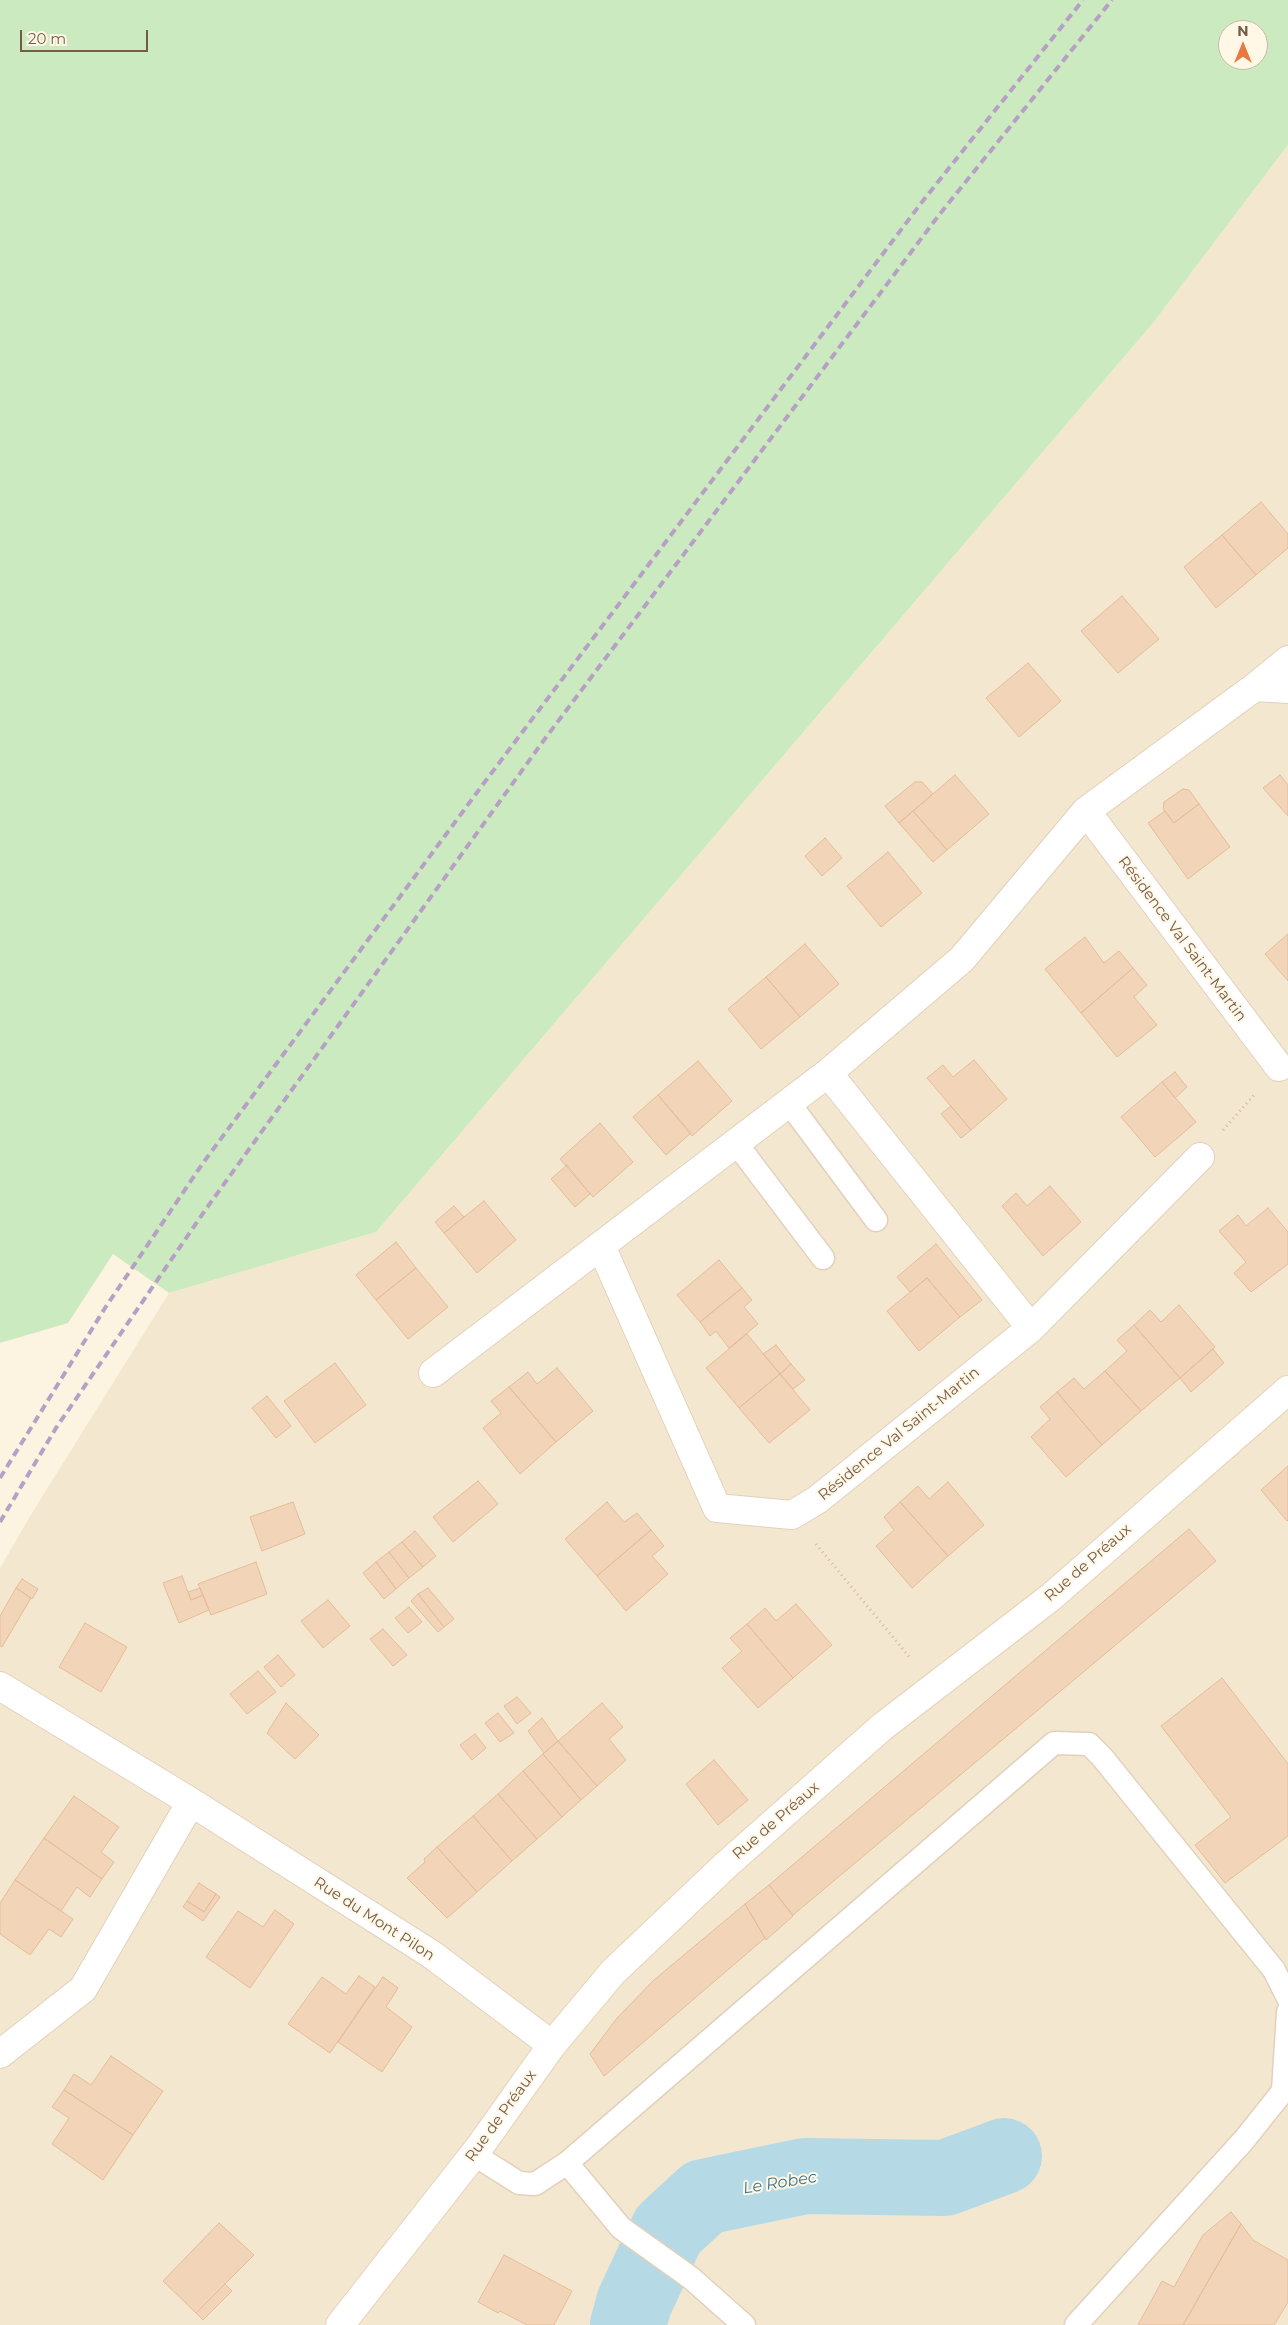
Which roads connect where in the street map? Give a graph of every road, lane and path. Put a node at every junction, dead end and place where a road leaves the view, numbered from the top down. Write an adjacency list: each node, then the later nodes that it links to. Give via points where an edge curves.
1 (1288, 660): 2 (street)
2 (1255, 687): 3 (street); 4 (street)
3 (1288, 689)
4 (1086, 811): 5 (street, Résidence Val Saint-Martin); 6 (street, via 962,959)
5 (1279, 1067): 9 (path)
6 (828, 1073): 7 (street); 13 (street)
7 (789, 1103): 8 (street); 10 (lane)
8 (736, 1143): 11 (street); 12 (lane)
9 (1200, 1157): 13 (street, Résidence Val Saint-Martin)
10 (876, 1220)
11 (601, 1246): 14 (street); 16 (street, via 717,1508)
12 (823, 1258)
13 (1031, 1328): 16 (street, Résidence Val Saint-Martin, via 816,1500)
14 (433, 1373)
15 (1288, 1390): 18 (street, Rue de Préaux, via 1051,1597)
16 (792, 1515): 18 (path)
17 (0, 1686): 19 (street, Rue du Mont Pilon)
18 (934, 1687): 22 (street, Rue de Préaux, via 882,1727 727,1864 613,1972)
19 (191, 1802): 22 (street, Rue du Mont Pilon, via 431,1954); 23 (street, via 83,1989)
20 (1288, 1998): 25 (lane, via 1274,1970 1102,1757 1089,1744 1054,1743)
21 (1288, 2012): 28 (lane, via 1283,2090 1244,2140)
22 (552, 2044): 24 (street, Rue de Préaux)
23 (0, 2054)
24 (473, 2154): 25 (lane, via 519,2183 535,2184); 26 (street, Rue de Préaux)
25 (566, 2163): 27 (lane, via 621,2228 691,2278)
26 (340, 2325)
27 (744, 2325)
28 (1076, 2325)

